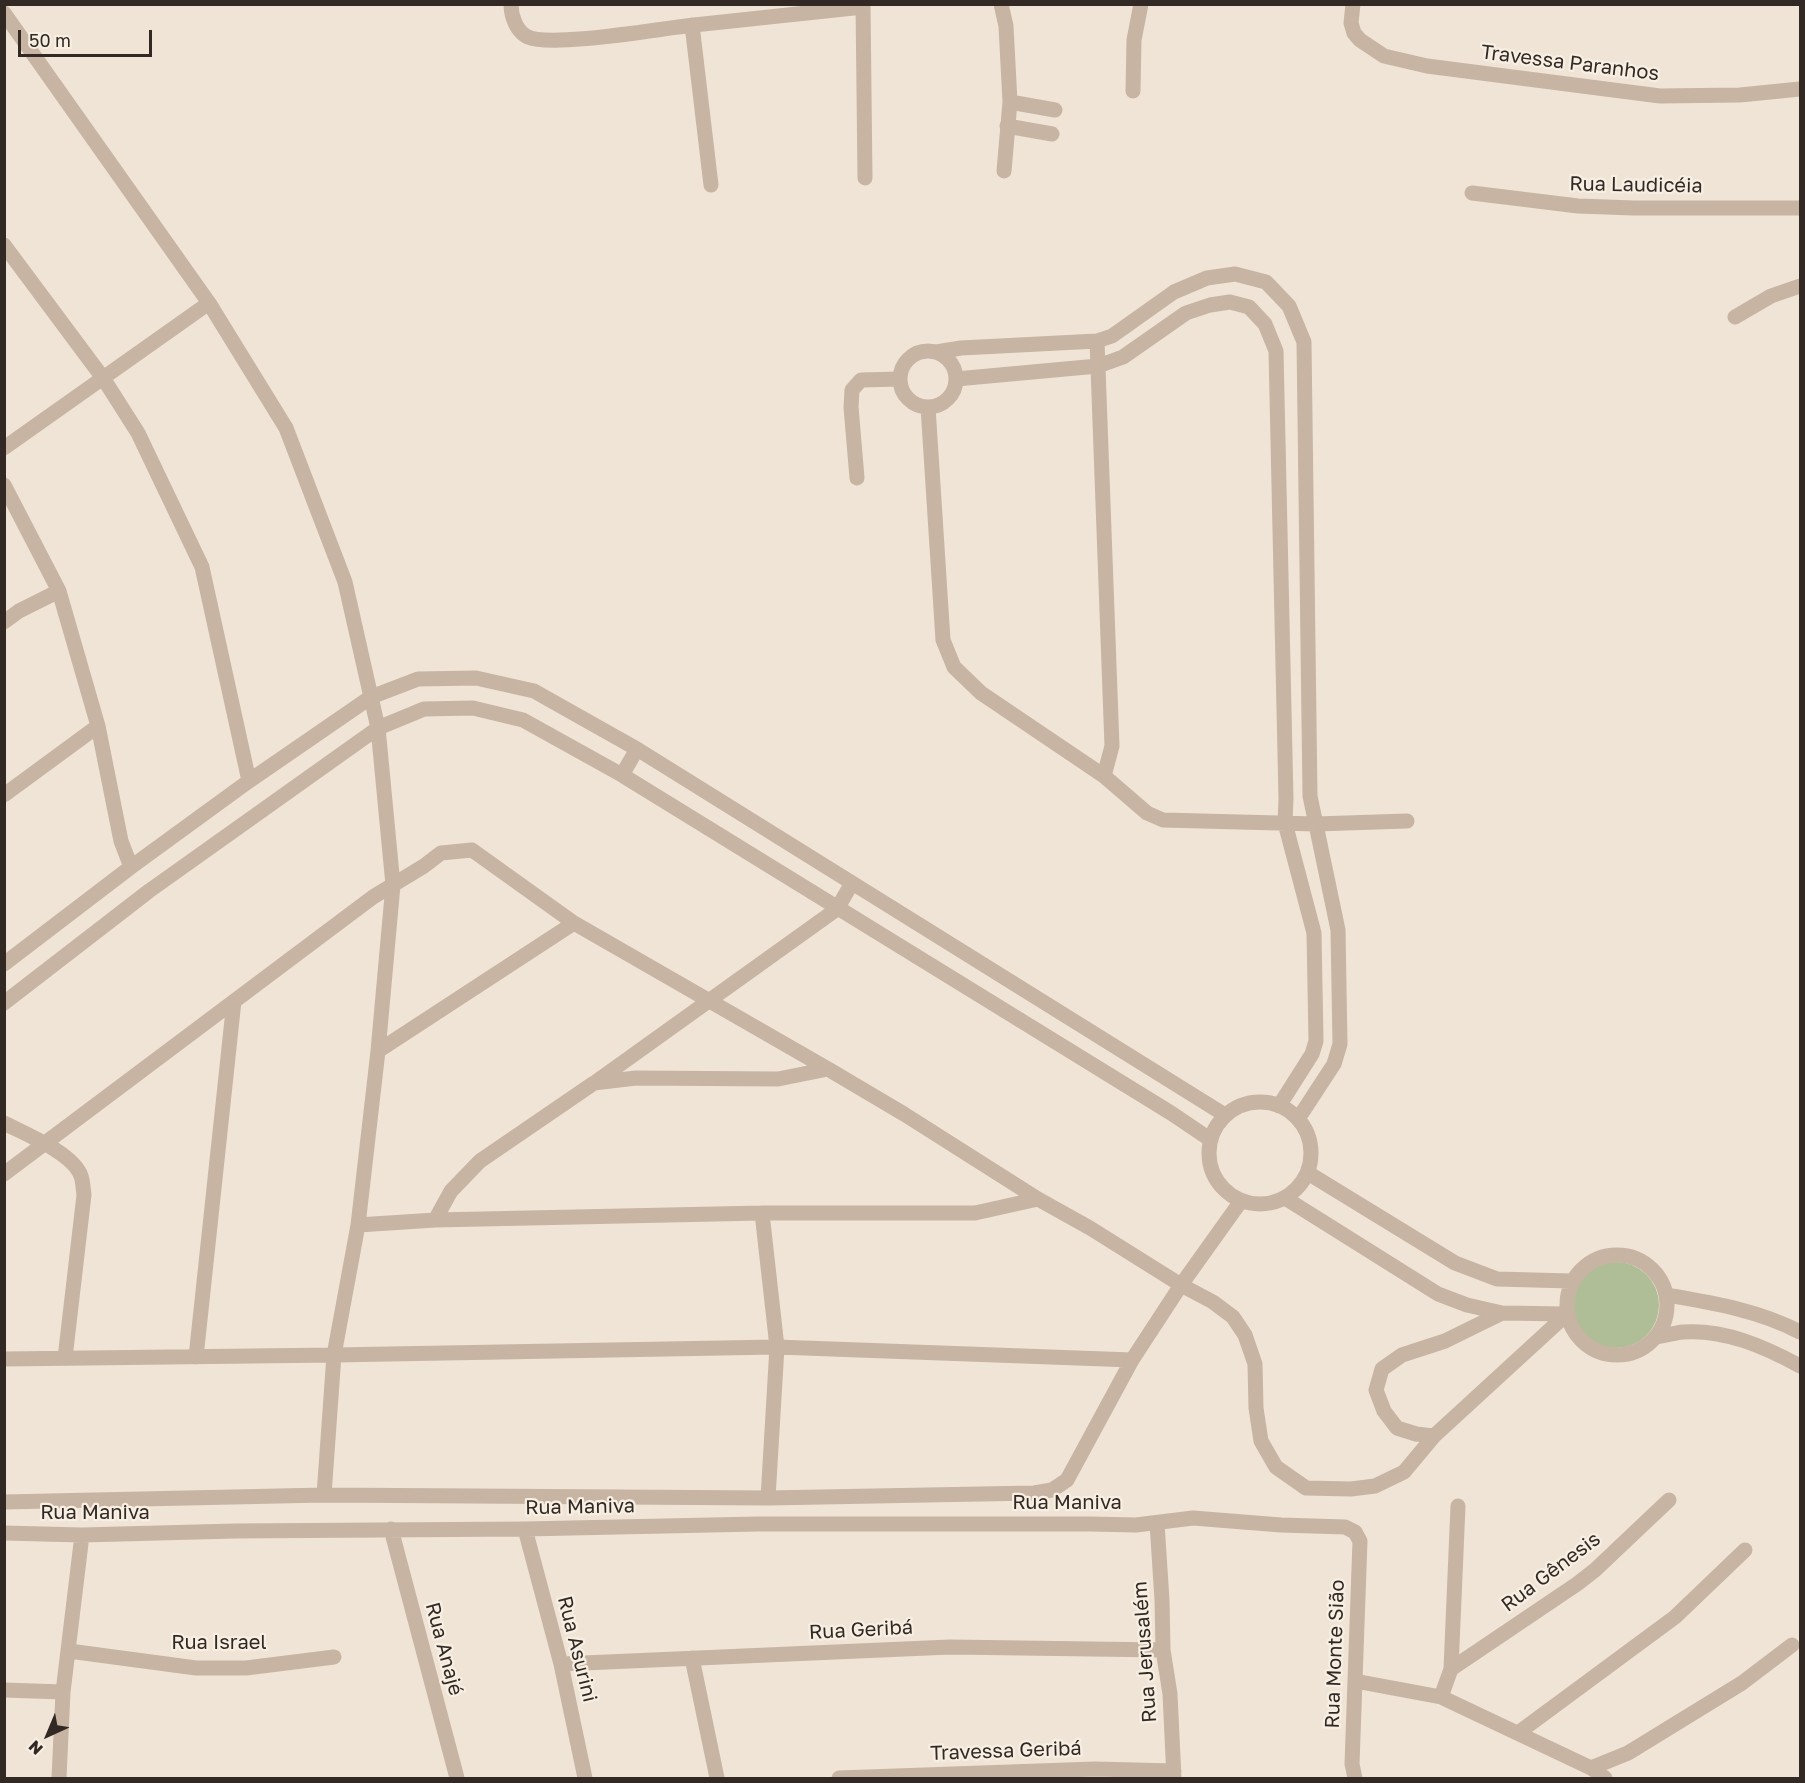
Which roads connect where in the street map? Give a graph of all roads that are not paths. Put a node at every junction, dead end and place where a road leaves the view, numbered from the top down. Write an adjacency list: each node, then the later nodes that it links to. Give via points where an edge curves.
1 (511, 4): 7 (street, via 516,26 525,36 538,40 566,41)
2 (1001, 4): 10 (street)
3 (1141, 4): 9 (street, via 1134,40)
4 (1353, 4): 8 (street, Travessa Paranhos, via 1351,23 1360,40 1384,56 1427,66 1660,96 1740,95)
5 (863, 6): 7 (street); 15 (street)
6 (4, 13): 21 (street)
7 (692, 25): 16 (street)
8 (1800, 88)
9 (1133, 91)
10 (1010, 102): 11 (street); 12 (street)
11 (1055, 110)
12 (1007, 126): 13 (street); 14 (street)
13 (1052, 134)
14 (1004, 171)
15 (865, 178)
16 (711, 185)
17 (1472, 193): 18 (street, Rua Laudicéia, via 1578,206)
18 (1800, 208)
19 (4, 245): 26 (street)
20 (1800, 286): 22 (street, via 1772,296)
21 (210, 303): 26 (street); 35 (street, via 286,428 345,582)
22 (1735, 317)
23 (1097, 341): 24 (street); 25 (street); 45 (street, via 1112,336 1174,292 1207,278 1235,274 1266,282 1290,306 1304,342 1310,796)
24 (936, 352): 27 (street, via 911,356); 28 (street, via 950,363)
25 (1098, 366): 28 (street); 40 (street, via 1112,746); 44 (street, via 1123,357 1186,313 1210,305 1230,302 1249,308 1265,324 1276,351)
26 (103, 378): 30 (street); 41 (street, via 138,433 202,567)
27 (900, 379): 29 (street, via 911,402); 31 (street, via 861,380 852,390)
28 (956, 379): 29 (street, via 944,402)
29 (928, 407): 40 (street, via 943,640 954,667 981,693)
30 (4, 448)
31 (857, 478)
32 (4, 485): 33 (street)
33 (60, 591): 34 (street); 36 (street)
34 (4, 622)
35 (371, 697): 37 (street); 38 (street, via 418,679 476,678 534,691); 41 (street)
36 (98, 726): 42 (street); 46 (street, via 121,841)
37 (378, 728): 39 (street, via 424,709 473,708 523,720); 48 (street); 54 (street, via 149,891)
38 (637, 749): 39 (street); 47 (street)
39 (622, 775): 49 (street)
40 (1104, 776): 44 (street, via 1147,813 1163,820)
41 (249, 781): 46 (street)
42 (4, 795)
43 (1407, 821): 45 (street)
44 (1285, 824): 45 (street); 58 (street, via 1314,933 1316,1041)
45 (1316, 824): 60 (street, via 1338,930 1340,1044 1334,1064)
46 (130, 867): 51 (street)
47 (852, 883): 49 (street); 59 (street)
48 (393, 885): 50 (street, via 441,854 472,850); 52 (street); 55 (street)
49 (837, 909): 53 (street); 62 (street)
50 (574, 923): 53 (street); 55 (street)
51 (4, 964)
52 (234, 1001): 63 (street); 81 (street)
53 (710, 1001): 56 (street); 57 (street)
54 (4, 1003)
55 (378, 1051): 71 (street)
56 (828, 1069): 57 (street, via 778,1079 636,1078); 67 (street)
57 (594, 1083): 70 (street, via 480,1161 450,1191)
58 (1279, 1106): 59 (street, via 1245,1104); 60 (street)
59 (1225, 1116): 62 (street)
60 (1298, 1119): 64 (street, via 1309,1139)
61 (4, 1123): 63 (street)
62 (1211, 1140): 68 (street, via 1209,1157 1215,1179)
63 (44, 1143): 65 (street); 82 (street, via 64,1155 81,1174 84,1194)
64 (1308, 1173): 66 (street); 72 (street, via 1455,1263 1497,1279)
65 (4, 1174)
66 (1285, 1198): 68 (street, via 1264,1205); 75 (street, via 1438,1294)
67 (1038, 1199): 69 (street, via 975,1213); 73 (street)
68 (1241, 1201): 73 (street)
69 (762, 1213): 70 (street); 79 (street)
70 (435, 1220): 71 (street)
71 (358, 1225): 80 (street)
72 (1571, 1281): 74 (street, via 1586,1264 1618,1254 1649,1266); 76 (street)
73 (1181, 1285): 84 (street); 86 (street, via 1233,1317 1245,1335 1255,1364 1261,1441 1276,1467 1306,1488 1375,1486 1404,1472)
74 (1666, 1295): 77 (street, via 1730,1306); 78 (street, via 1665,1317)
75 (1502, 1313): 76 (street); 86 (street, via 1445,1341 1402,1354 1382,1369 1376,1390 1397,1428)
76 (1567, 1314): 78 (street, via 1576,1335 1604,1353 1637,1351); 86 (street)
77 (1800, 1332)
78 (1655, 1337): 85 (street, via 1683,1332 1718,1334 1756,1344)
79 (777, 1347): 80 (street); 84 (street); 88 (street)
80 (334, 1355): 81 (street); 87 (street)
81 (196, 1357): 82 (street)
82 (65, 1358): 83 (street)
83 (4, 1359)
84 (1132, 1360): 88 (street, via 1067,1480 1052,1491)
85 (1800, 1366)
86 (1434, 1436)
87 (324, 1495): 88 (street); 90 (street)
88 (768, 1498)
89 (1669, 1500): 105 (street, Rua Gênesis, via 1595,1570)
90 (4, 1502)
91 (1458, 1506): 105 (street)
92 (1157, 1523): 94 (street, Rua Maniva); 95 (street, Rua Maniva, via 1193,1518 1345,1527); 100 (street, Rua Jerusalém)
93 (391, 1529): 94 (street, Rua Maniva); 97 (street, Rua Maniva); 114 (street, Rua Anajé)
94 (525, 1529): 104 (street, Rua Asurini)
95 (1355, 1532): 106 (street, Rua Monte Sião, via 1360,1541)
96 (4, 1533): 97 (street, Rua Maniva)
97 (82, 1535): 101 (street)
98 (1745, 1550): 110 (street, via 1675,1617)
99 (1791, 1645): 111 (street, via 1704,1707 1628,1753)
100 (1163, 1650): 103 (street, Rua Geribá, via 950,1647); 112 (street, Rua Jerusalém, via 1170,1694)
101 (69, 1652): 102 (street, Rua Israel, via 196,1668 246,1668); 108 (street)
102 (334, 1657)
103 (692, 1658): 104 (street, Rua Geribá); 116 (street)
104 (561, 1664): 115 (street, Rua Asurini)
105 (1451, 1669): 109 (street)
106 (1355, 1681): 109 (street); 118 (street, Rua Monte Sião)
107 (4, 1690): 108 (street)
108 (63, 1692): 113 (street)
109 (1441, 1697): 110 (street)
110 (1518, 1733): 111 (street)
111 (1592, 1768): 119 (street)
112 (1174, 1775): 117 (street, Travessa Geribá, via 1095,1769)
113 (59, 1779)
114 (457, 1779)
115 (585, 1779)
116 (717, 1779)
117 (839, 1779)
118 (1355, 1779)
119 (1605, 1779)

